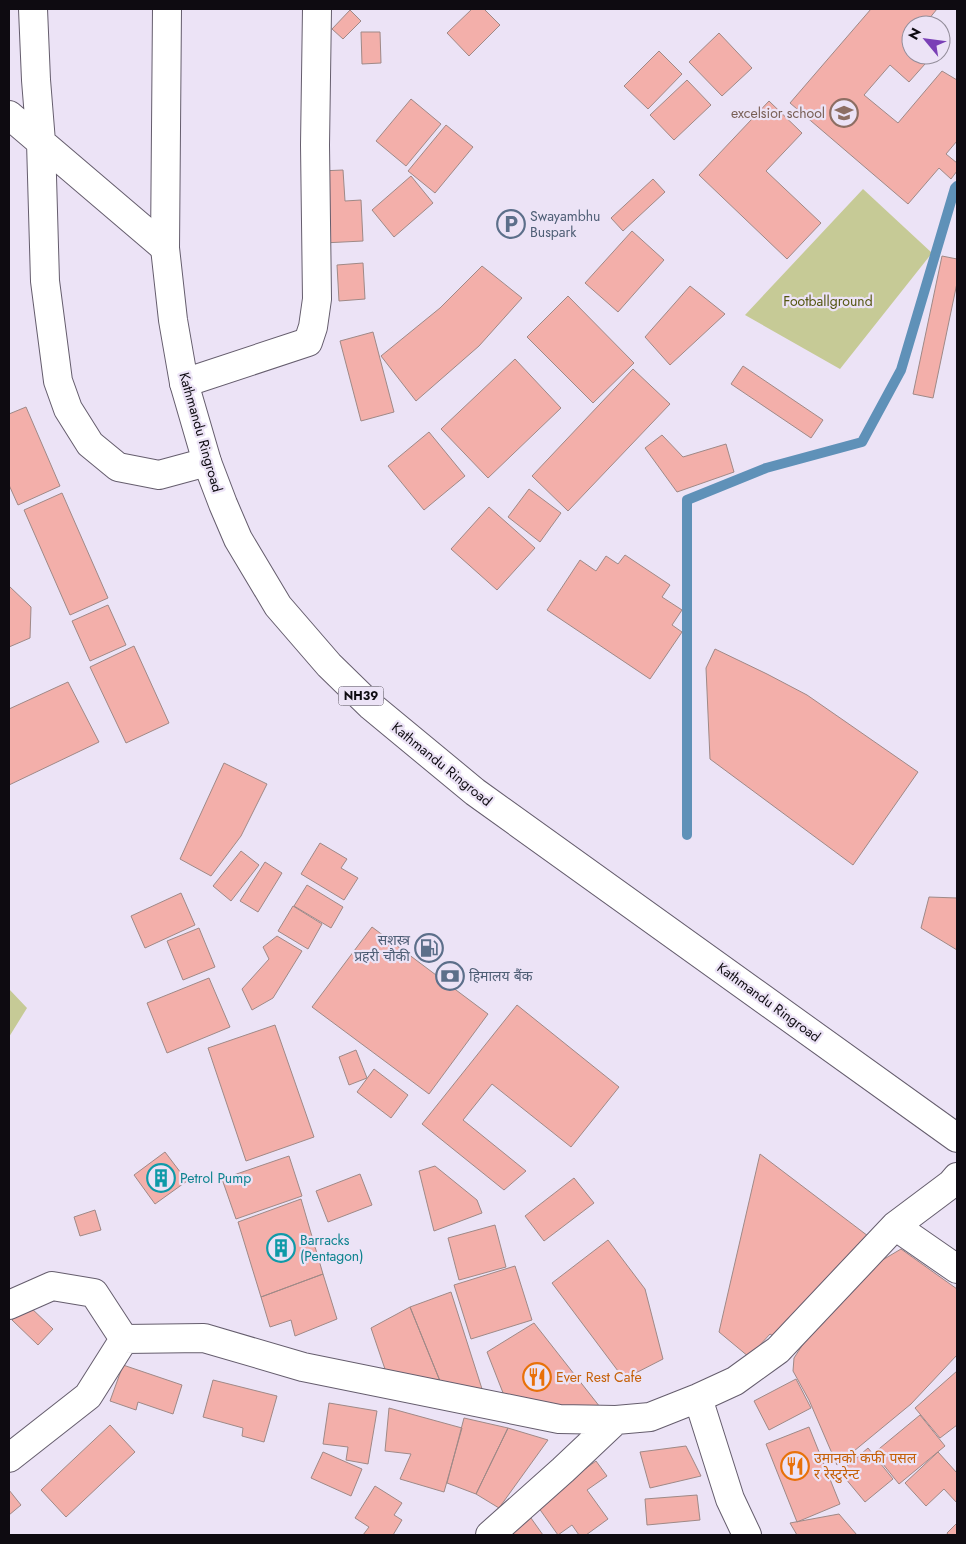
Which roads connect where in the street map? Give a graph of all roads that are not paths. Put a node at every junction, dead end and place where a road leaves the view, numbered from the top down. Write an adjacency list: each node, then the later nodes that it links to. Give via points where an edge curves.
1 (34, 9): 5 (main road)
2 (167, 9): 6 (main road, Kathmandu Ringroad / NH39)
3 (317, 9): 7 (main road, via 317,299 308,342)
4 (9, 115): 5 (main road)
5 (40, 142): 6 (main road); 8 (main road, via 45,281 58,381 68,409 90,444 118,467 159,475)
6 (165, 248): 7 (main road, Kathmandu Ringroad / NH39)
7 (184, 383): 8 (main road, Kathmandu Ringroad / NH39)
8 (207, 462): 9 (main road, Kathmandu Ringroad / NH39, via 238,539 278,606 370,706 482,798)
9 (957, 1138)
10 (957, 1177): 11 (main road)
11 (895, 1226): 12 (main road); 15 (main road, via 778,1350 735,1381)
12 (957, 1268)
13 (9, 1305): 14 (main road, via 52,1286 94,1293)
14 (124, 1339): 16 (main road, via 204,1338 303,1367 530,1413 559,1418); 17 (main road, via 88,1396)
15 (698, 1398): 16 (main road, via 650,1417); 19 (main road, via 730,1499)
16 (616, 1420): 18 (main road)
17 (9, 1458)
18 (490, 1535)
19 (747, 1535)

